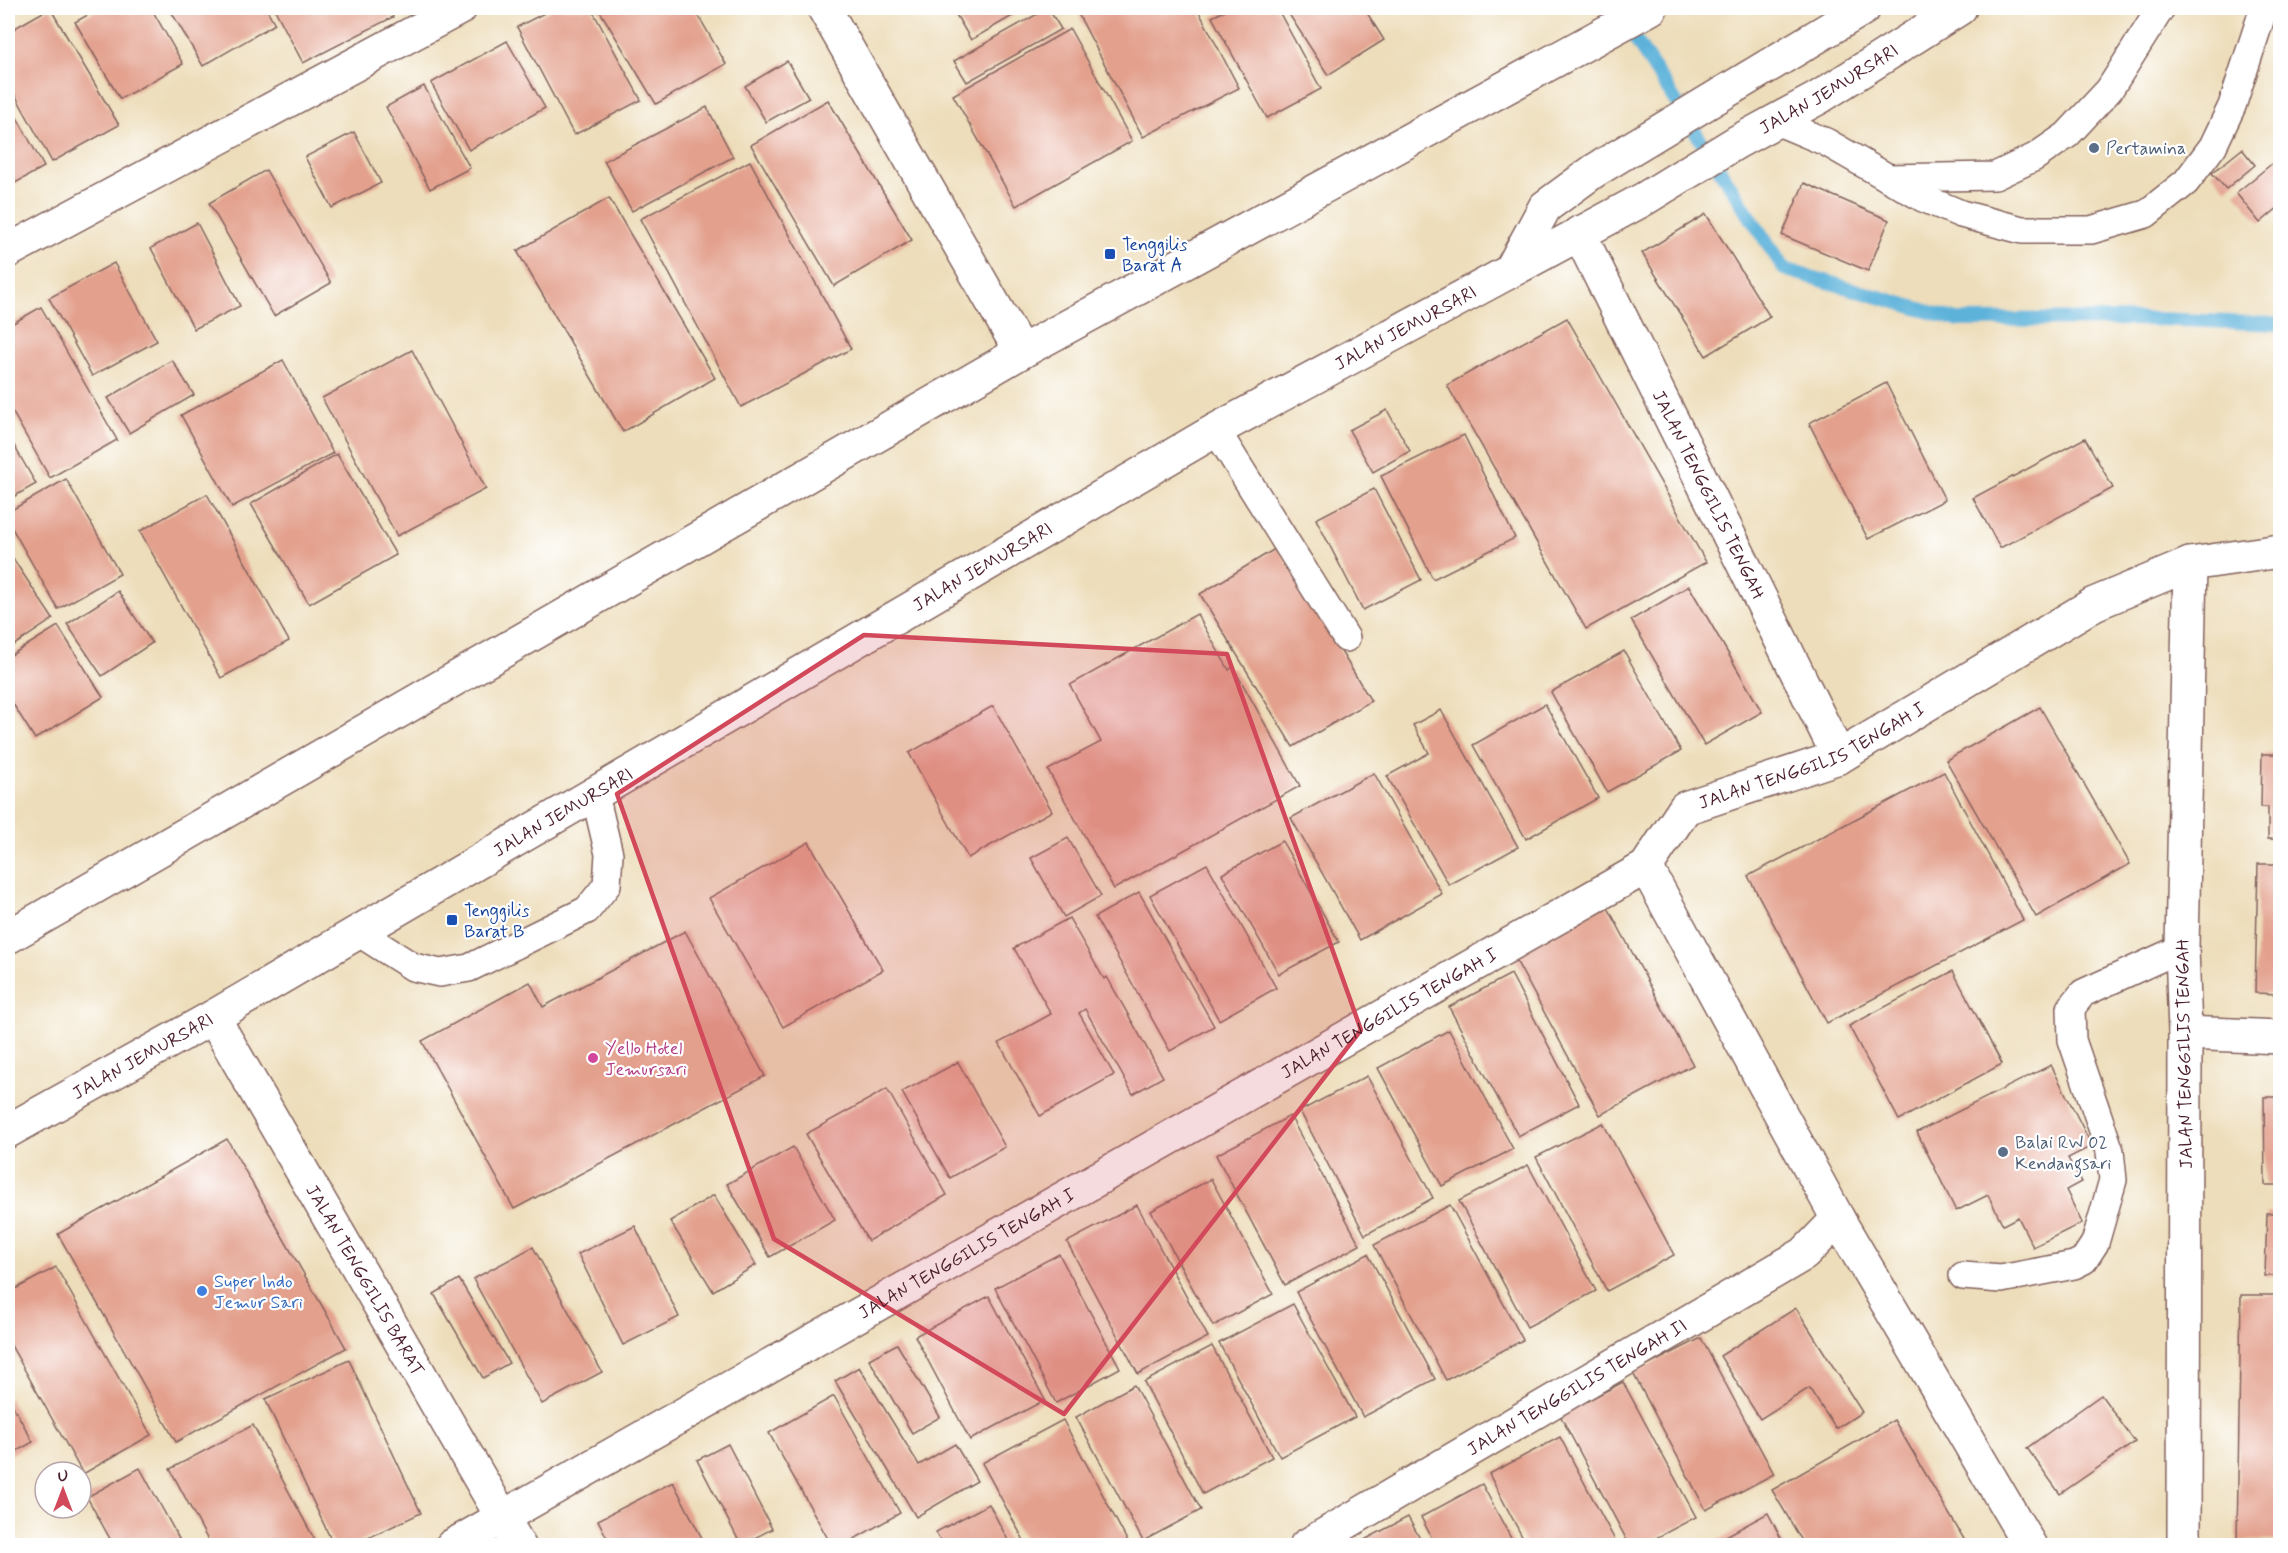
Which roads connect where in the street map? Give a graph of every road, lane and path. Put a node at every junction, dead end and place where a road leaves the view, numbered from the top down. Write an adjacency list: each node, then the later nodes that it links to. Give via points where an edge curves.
1 (460, 8): 11 (street)
2 (824, 8): 13 (street)
3 (1650, 8): 13 (street)
4 (1864, 8): 12 (street, via 1594,171 1545,207)
5 (1960, 8): 8 (street, JALAN JEMURSARI)
6 (2161, 8): 9 (lane, via 2109,90 2067,135 2036,157 1995,176)
7 (2264, 8): 9 (lane, via 2232,106 2213,146 2186,182 2146,214 2091,230 2022,230 1961,214)
8 (1776, 121): 9 (lane, via 1826,142); 10 (street, JALAN JEMURSARI)
9 (1887, 178)
10 (1579, 233): 12 (street, JALAN JEMURSARI); 18 (street, JALAN TENGGILIS TENGAH)
11 (8, 251)
12 (1510, 270): 14 (street, JALAN JEMURSARI)
13 (1021, 352): 22 (street)
14 (1216, 430): 17 (lane); 19 (street, JALAN JEMURSARI)
15 (2280, 551): 16 (street, JALAN TENGGILIS TENGAH I)
16 (2190, 564): 18 (street, JALAN TENGGILIS TENGAH I, via 2094,604); 23 (street, JALAN TENGGILIS TENGAH)
17 (1346, 638)
18 (1839, 758): 20 (street, JALAN TENGGILIS TENGAH I, via 1684,808)
19 (595, 795): 21 (street, JALAN JEMURSARI); 21 (lane, via 609,854 607,885 587,910 469,968 440,973 413,967)
20 (1646, 867): 28 (street); 30 (street, JALAN TENGGILIS TENGAH I)
21 (358, 932): 24 (street, JALAN JEMURSARI)
22 (8, 937)
23 (2182, 948): 25 (street, JALAN TENGGILIS TENGAH); 29 (lane, via 2083,993 2071,1008 2072,1040 2111,1160 2113,1180 2095,1243 2084,1260 2001,1279)
24 (213, 1017): 27 (street, JALAN JEMURSARI); 30 (street, JALAN TENGGILIS BARAT)
25 (2185, 1033): 26 (street); 35 (street, JALAN TENGGILIS TENGAH)
26 (2280, 1036)
27 (8, 1131)
28 (1838, 1219): 33 (street, JALAN TENGGILIS TENGAH II, via 1804,1254); 34 (street)
29 (1963, 1276)
30 (502, 1516): 31 (street, JALAN TENGGILIS TENGAH I); 32 (street, JALAN TENGGILIS BARAT)
31 (452, 1545)
32 (519, 1545)
33 (1306, 1545)
34 (2031, 1545)
35 (2184, 1545)

